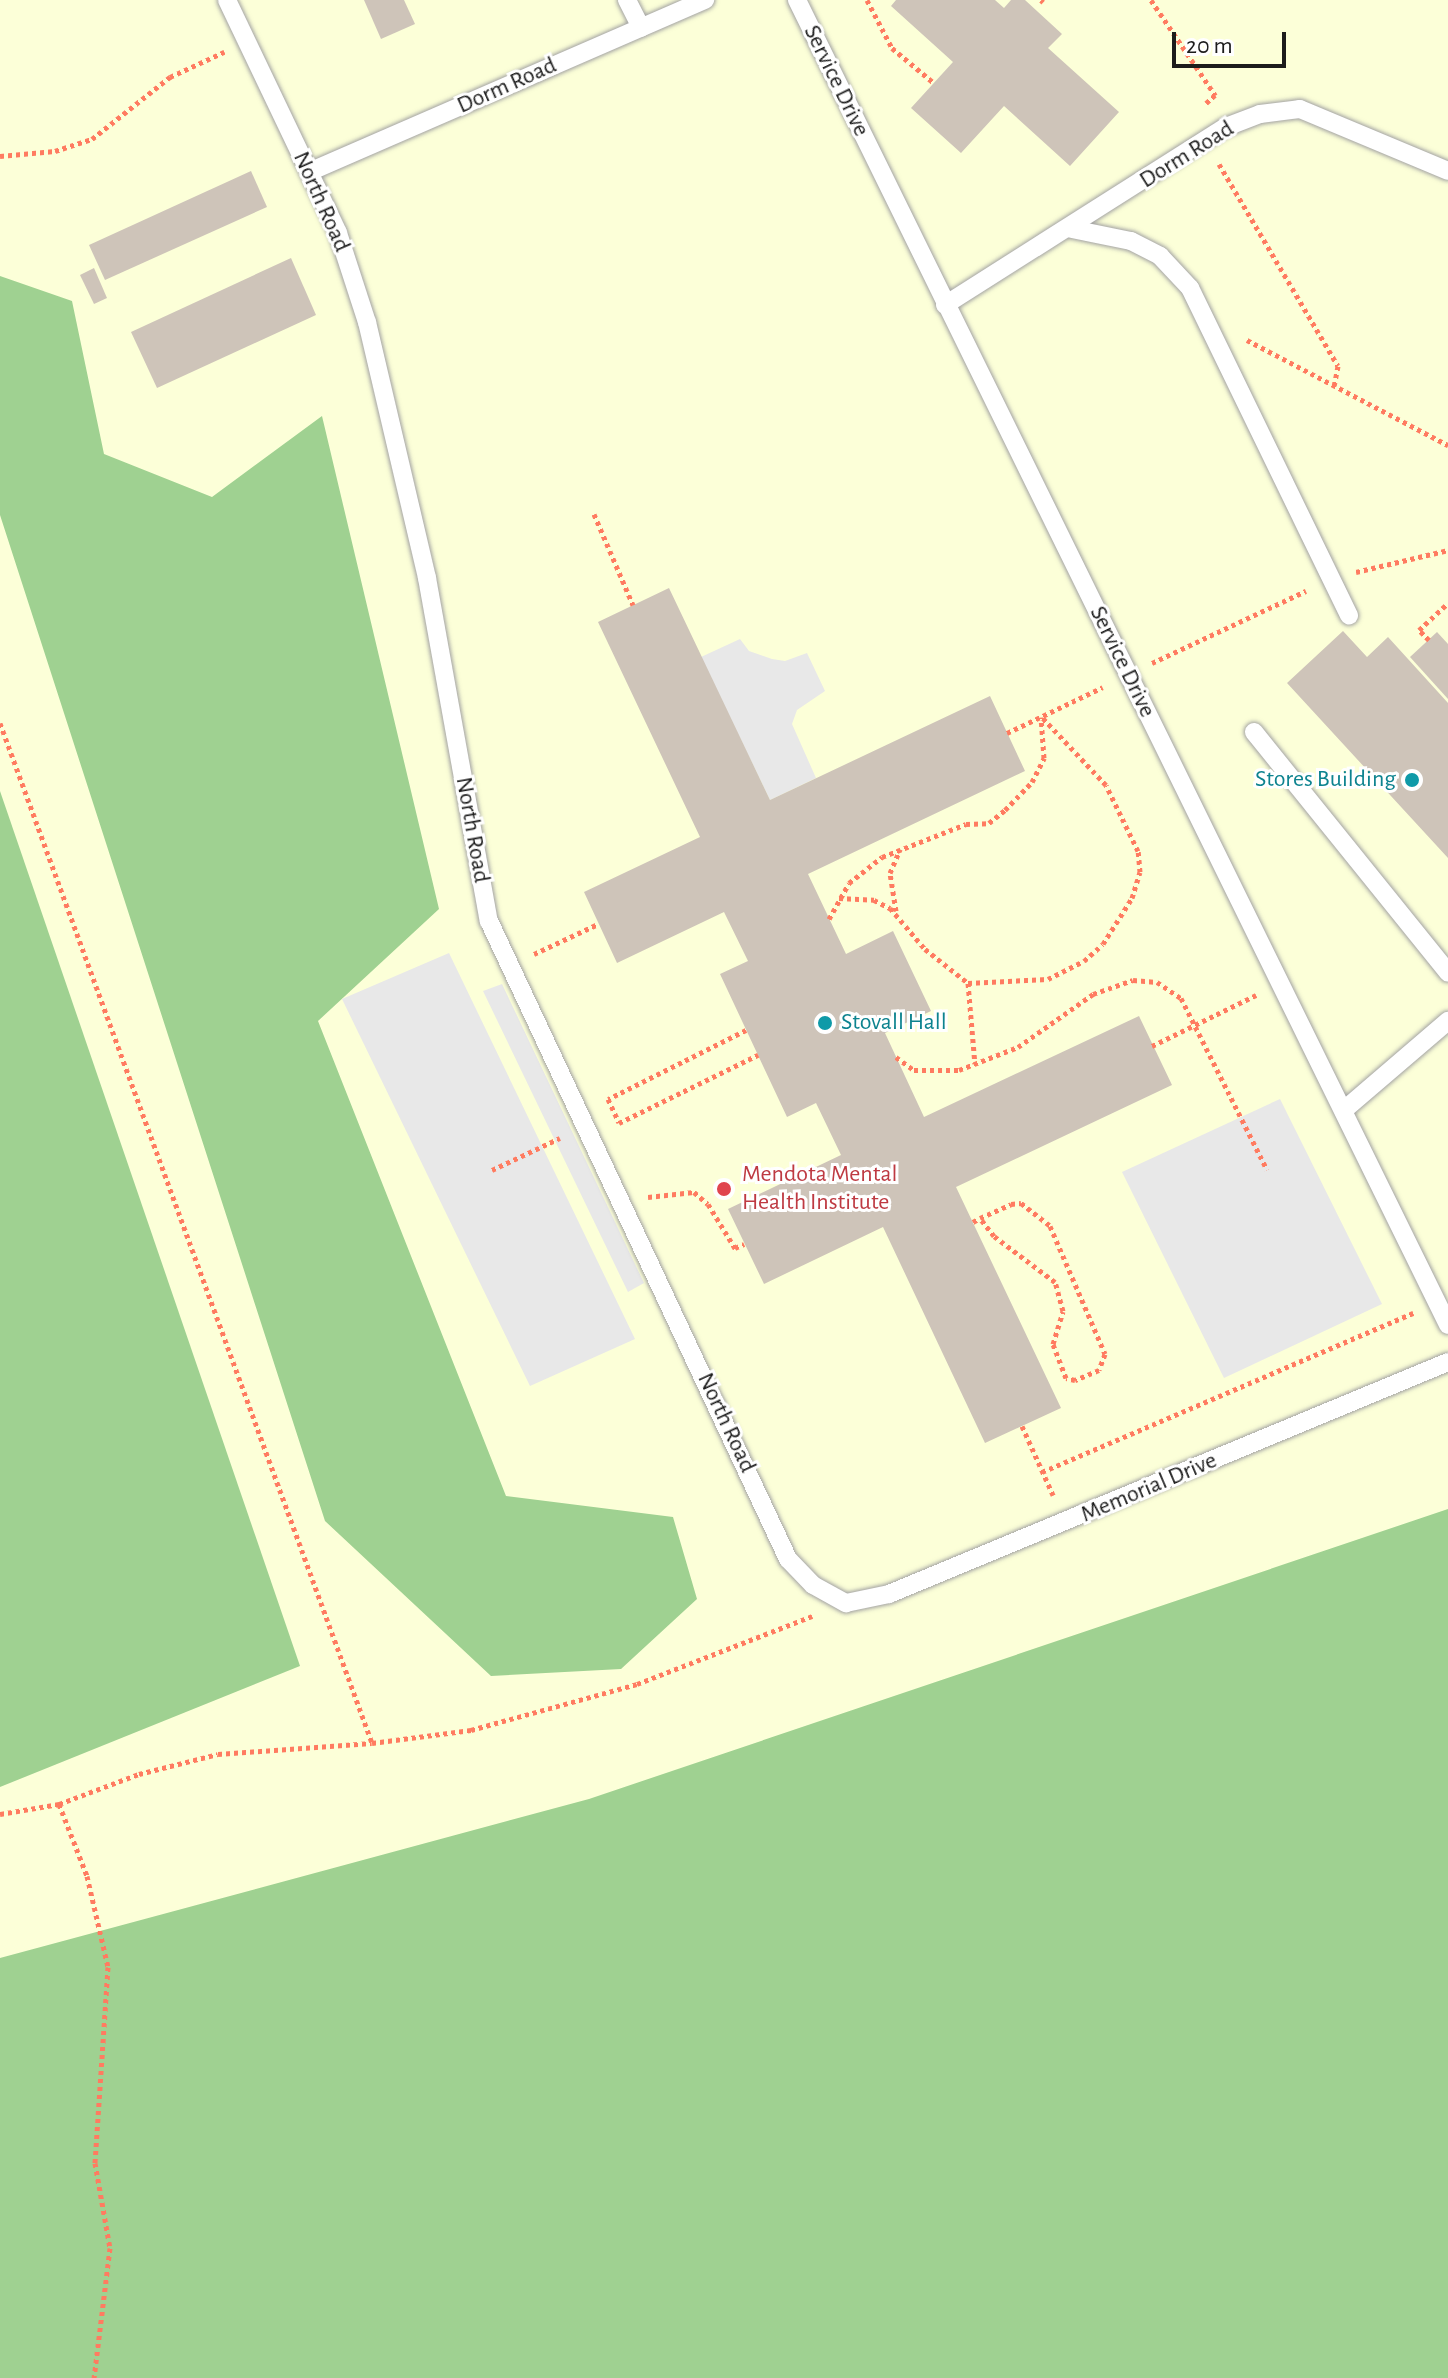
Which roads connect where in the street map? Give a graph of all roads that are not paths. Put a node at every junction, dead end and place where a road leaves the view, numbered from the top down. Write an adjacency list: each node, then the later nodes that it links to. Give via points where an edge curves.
1 (227, 0): 7 (lane, North Road)
2 (627, 0): 5 (lane)
3 (705, 0): 5 (lane, Dorm Road)
4 (797, 0): 9 (lane, Service Drive)
5 (641, 28): 7 (lane, Dorm Road)
6 (1448, 171): 8 (lane, Dorm Road, via 1300,109 1260,114 1205,141)
7 (309, 172): 17 (lane, North Road, via 338,233 367,322 427,578 489,921 788,1559 813,1585)
8 (1072, 229): 9 (lane, Dorm Road); 10 (lane, via 1103,232 1160,256 1190,288)
9 (945, 305): 14 (lane, Service Drive)
10 (1349, 615)
11 (1254, 732): 12 (lane)
12 (1448, 972)
13 (1448, 1021): 14 (lane)
14 (1344, 1110): 15 (lane, Service Drive)
15 (1448, 1325)
16 (1448, 1362): 17 (lane, Memorial Drive, via 966,1566)
17 (846, 1603)

